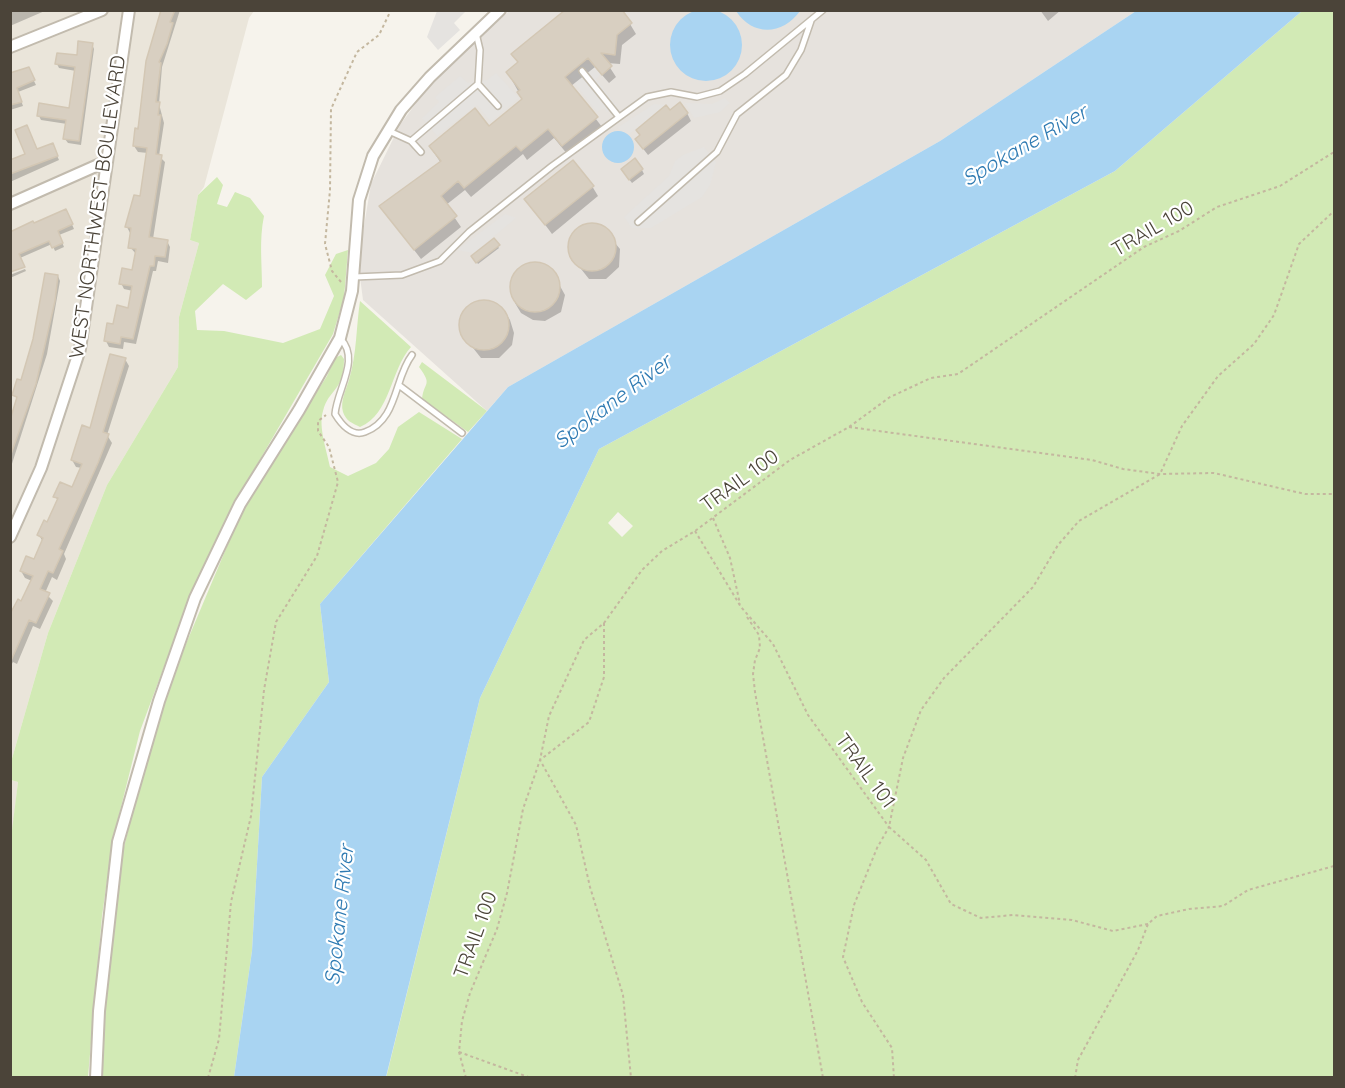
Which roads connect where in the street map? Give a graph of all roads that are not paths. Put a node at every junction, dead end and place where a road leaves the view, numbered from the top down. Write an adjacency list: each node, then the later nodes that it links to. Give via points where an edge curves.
1 (102, 10): 7 (street)
2 (129, 10): 15 (street, WEST NORTHWEST BOULEVARD)
3 (500, 10): 6 (street)
4 (823, 10): 5 (lane)
5 (811, 21): 11 (lane, via 720,91 697,97 671,92 647,97); 17 (lane, via 801,50 786,75 736,114 717,152)
6 (476, 33): 9 (lane, via 480,50); 12 (street, via 430,77)
7 (10, 47)
8 (582, 71): 11 (lane)
9 (478, 84): 10 (lane); 13 (lane)
10 (498, 106)
11 (619, 117): 18 (lane, via 469,232 440,261 402,275)
12 (388, 131): 13 (lane); 18 (street, via 373,156 359,200)
13 (411, 141): 14 (lane)
14 (421, 152)
15 (107, 161): 16 (street); 23 (street, WEST NORTHWEST BOULEVARD, via 80,349 41,468)
16 (10, 204)
17 (638, 222)
18 (354, 277): 19 (street)
19 (340, 338): 21 (lane, via 348,345 349,356 335,414 341,423 361,434 375,428); 24 (street, via 240,504 195,598 159,701 118,842 99,1011)
20 (412, 355): 21 (lane)
21 (400, 386): 22 (lane)
22 (462, 433)
23 (10, 537)
24 (96, 1077)

